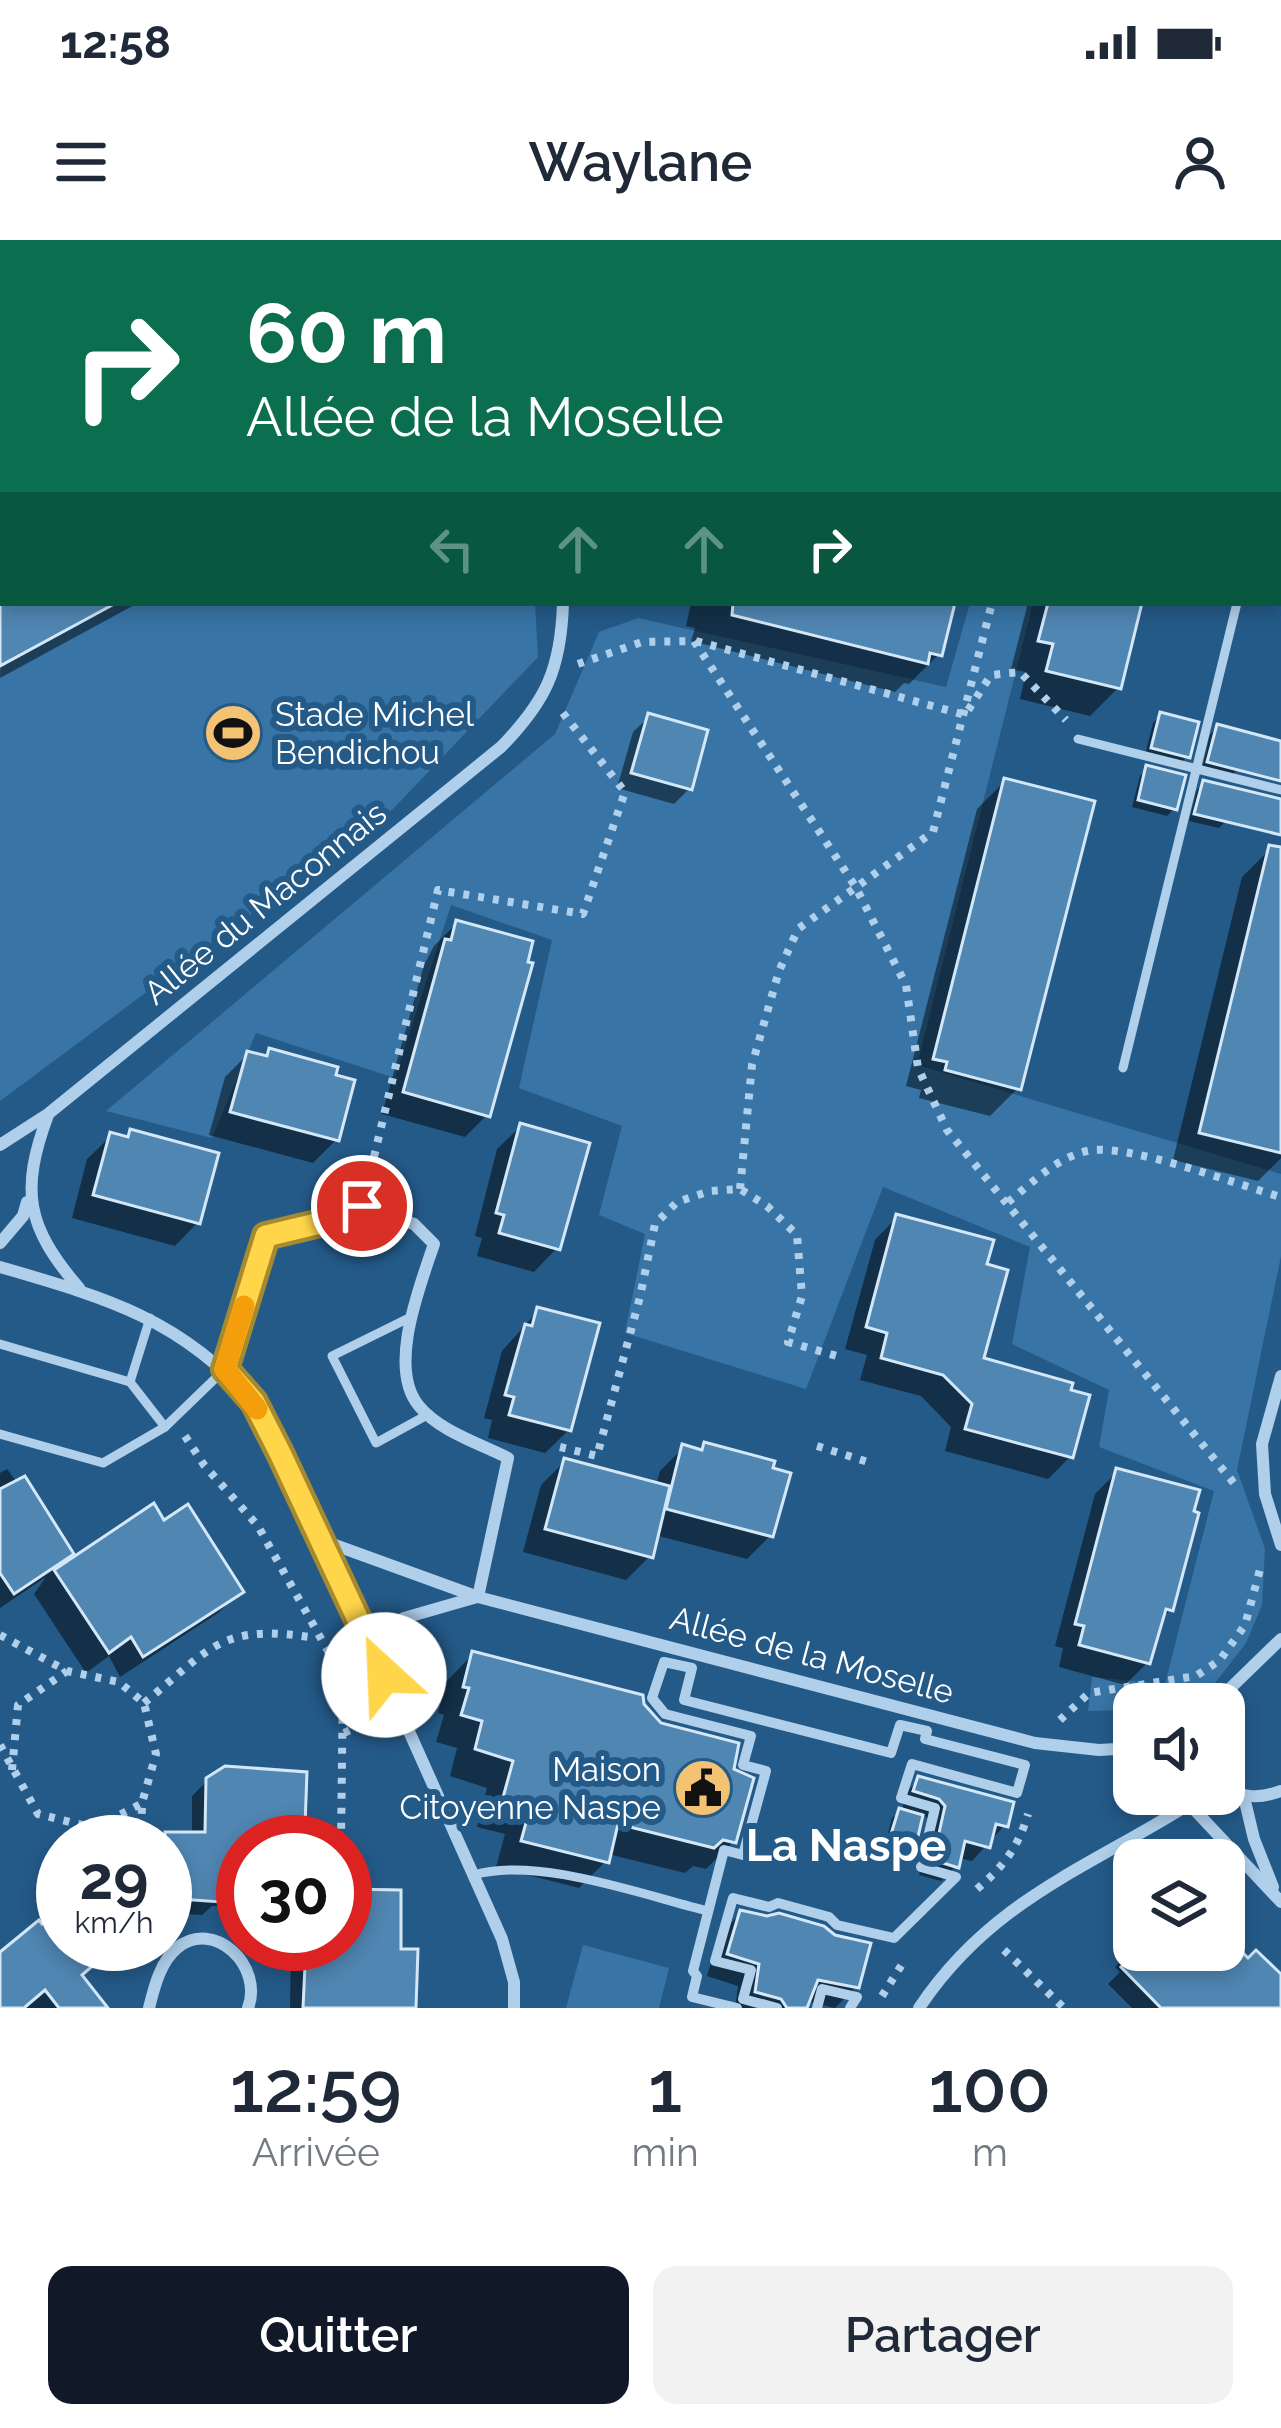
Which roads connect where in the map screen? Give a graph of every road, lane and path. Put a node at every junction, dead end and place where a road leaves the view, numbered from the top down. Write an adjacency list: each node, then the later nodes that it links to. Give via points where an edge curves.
1 (563, 606): 5 (street, Allée du Maconnais)
2 (991, 606): 7 (path)
3 (1236, 606): 9 (lane)
4 (694, 641): 5 (path, via 643,642); 7 (path); 11 (path)
5 (554, 673): 6 (street, Allée du Maconnais)
6 (547, 692): 13 (street, Allée du Maconnais, via 500,747); 19 (path, via 625,792 583,914 438,890)
7 (965, 715): 8 (path, via 991,675 1020,672); 11 (path, via 933,832)
8 (1078, 739): 9 (lane)
9 (1196, 769): 10 (lane); 12 (lane)
10 (1281, 790)
11 (855, 886): 15 (path, via 798,929 778,971 752,1065); 18 (path, via 906,985 918,1068 941,1119)
12 (1123, 1068)
13 (48, 1114): 14 (street, Allée du Maconnais); 16 (street)
14 (0, 1145)
15 (740, 1189): 26 (path, via 796,1234 802,1296 788,1342); 34 (path, via 677,1202 655,1224 597,1456)
16 (29, 1195): 20 (street); 22 (street, via 41,1236)
17 (1281, 1197): 18 (path, via 1090,1150 1056,1164)
18 (1008, 1202): 36 (path)
19 (362, 1206): 23 (street, via 414,1224 434,1244); 27 (street, via 266,1236)
20 (0, 1243)
21 (0, 1267): 22 (street)
22 (81, 1290): 24 (street)
23 (411, 1317): 30 (street, via 404,1376); 30 (lane, via 332,1356 376,1443)
24 (150, 1318): 27 (street); 29 (lane)
25 (0, 1344): 29 (lane)
26 (844, 1358)
27 (225, 1369): 31 (lane); 37 (street, via 254,1402)
28 (1281, 1376): 38 (street, via 1262,1444 1265,1494)
29 (130, 1382): 31 (lane)
30 (429, 1414): 39 (street, via 508,1459)
31 (169, 1423): 32 (lane, via 103,1463); 41 (path, via 258,1526)
32 (0, 1434)
33 (817, 1446): 35 (path)
34 (560, 1447)
35 (868, 1462)
36 (1243, 1494)
37 (321, 1540): 39 (street, Allée de la Moselle); 43 (street)
38 (1281, 1545)
39 (478, 1597): 43 (street, via 404,1618); 48 (street, Allée de la Moselle, via 1035,1743)
40 (0, 1635): 44 (path)
41 (319, 1639): 46 (path, via 244,1632 211,1648); 57 (path, via 343,1678)
42 (1281, 1640): 45 (street)
43 (369, 1642): 60 (street)
44 (67, 1671): 46 (path, via 119,1682); 49 (path, via 19,1705)
45 (1236, 1683)
46 (144, 1703): 53 (path, via 156,1754)
47 (0, 1745): 49 (path)
48 (1113, 1749)
49 (12, 1772): 54 (path)
50 (1281, 1791): 51 (street)
51 (1245, 1797)
52 (1245, 1801): 61 (street)
53 (142, 1803): 55 (path); 56 (path)
54 (42, 1815)
55 (119, 1815)
56 (142, 1815)
57 (341, 1815)
58 (1171, 1815): 71 (street, via 1018,1904)
59 (1200, 1815): 61 (street)
60 (474, 1875): 62 (lane, via 531,1868); 66 (street, via 502,1939)
61 (1280, 1901)
62 (708, 1911): 67 (street, via 692,1996); 68 (street, via 724,1850 743,1855 766,1771 743,1765 751,1736 665,1714 652,1697 664,1662 692,1668 684,1700 891,1753 900,1725 1025,1765 1017,1793 912,1764 901,1798 935,1808 921,1867 956,1877 893,1938 733,1898 716,1961 751,1970 743,1999)
63 (1004, 1950): 72 (path)
64 (149, 2008): 65 (street, via 176,1949 212,1940 244,1961 252,1979)
65 (248, 2008)
66 (514, 2008)
67 (736, 2008)
68 (777, 2008)
69 (817, 2008): 70 (street, via 822,1989 857,1997)
70 (850, 2008)
71 (919, 2008)
72 (1064, 2008)

